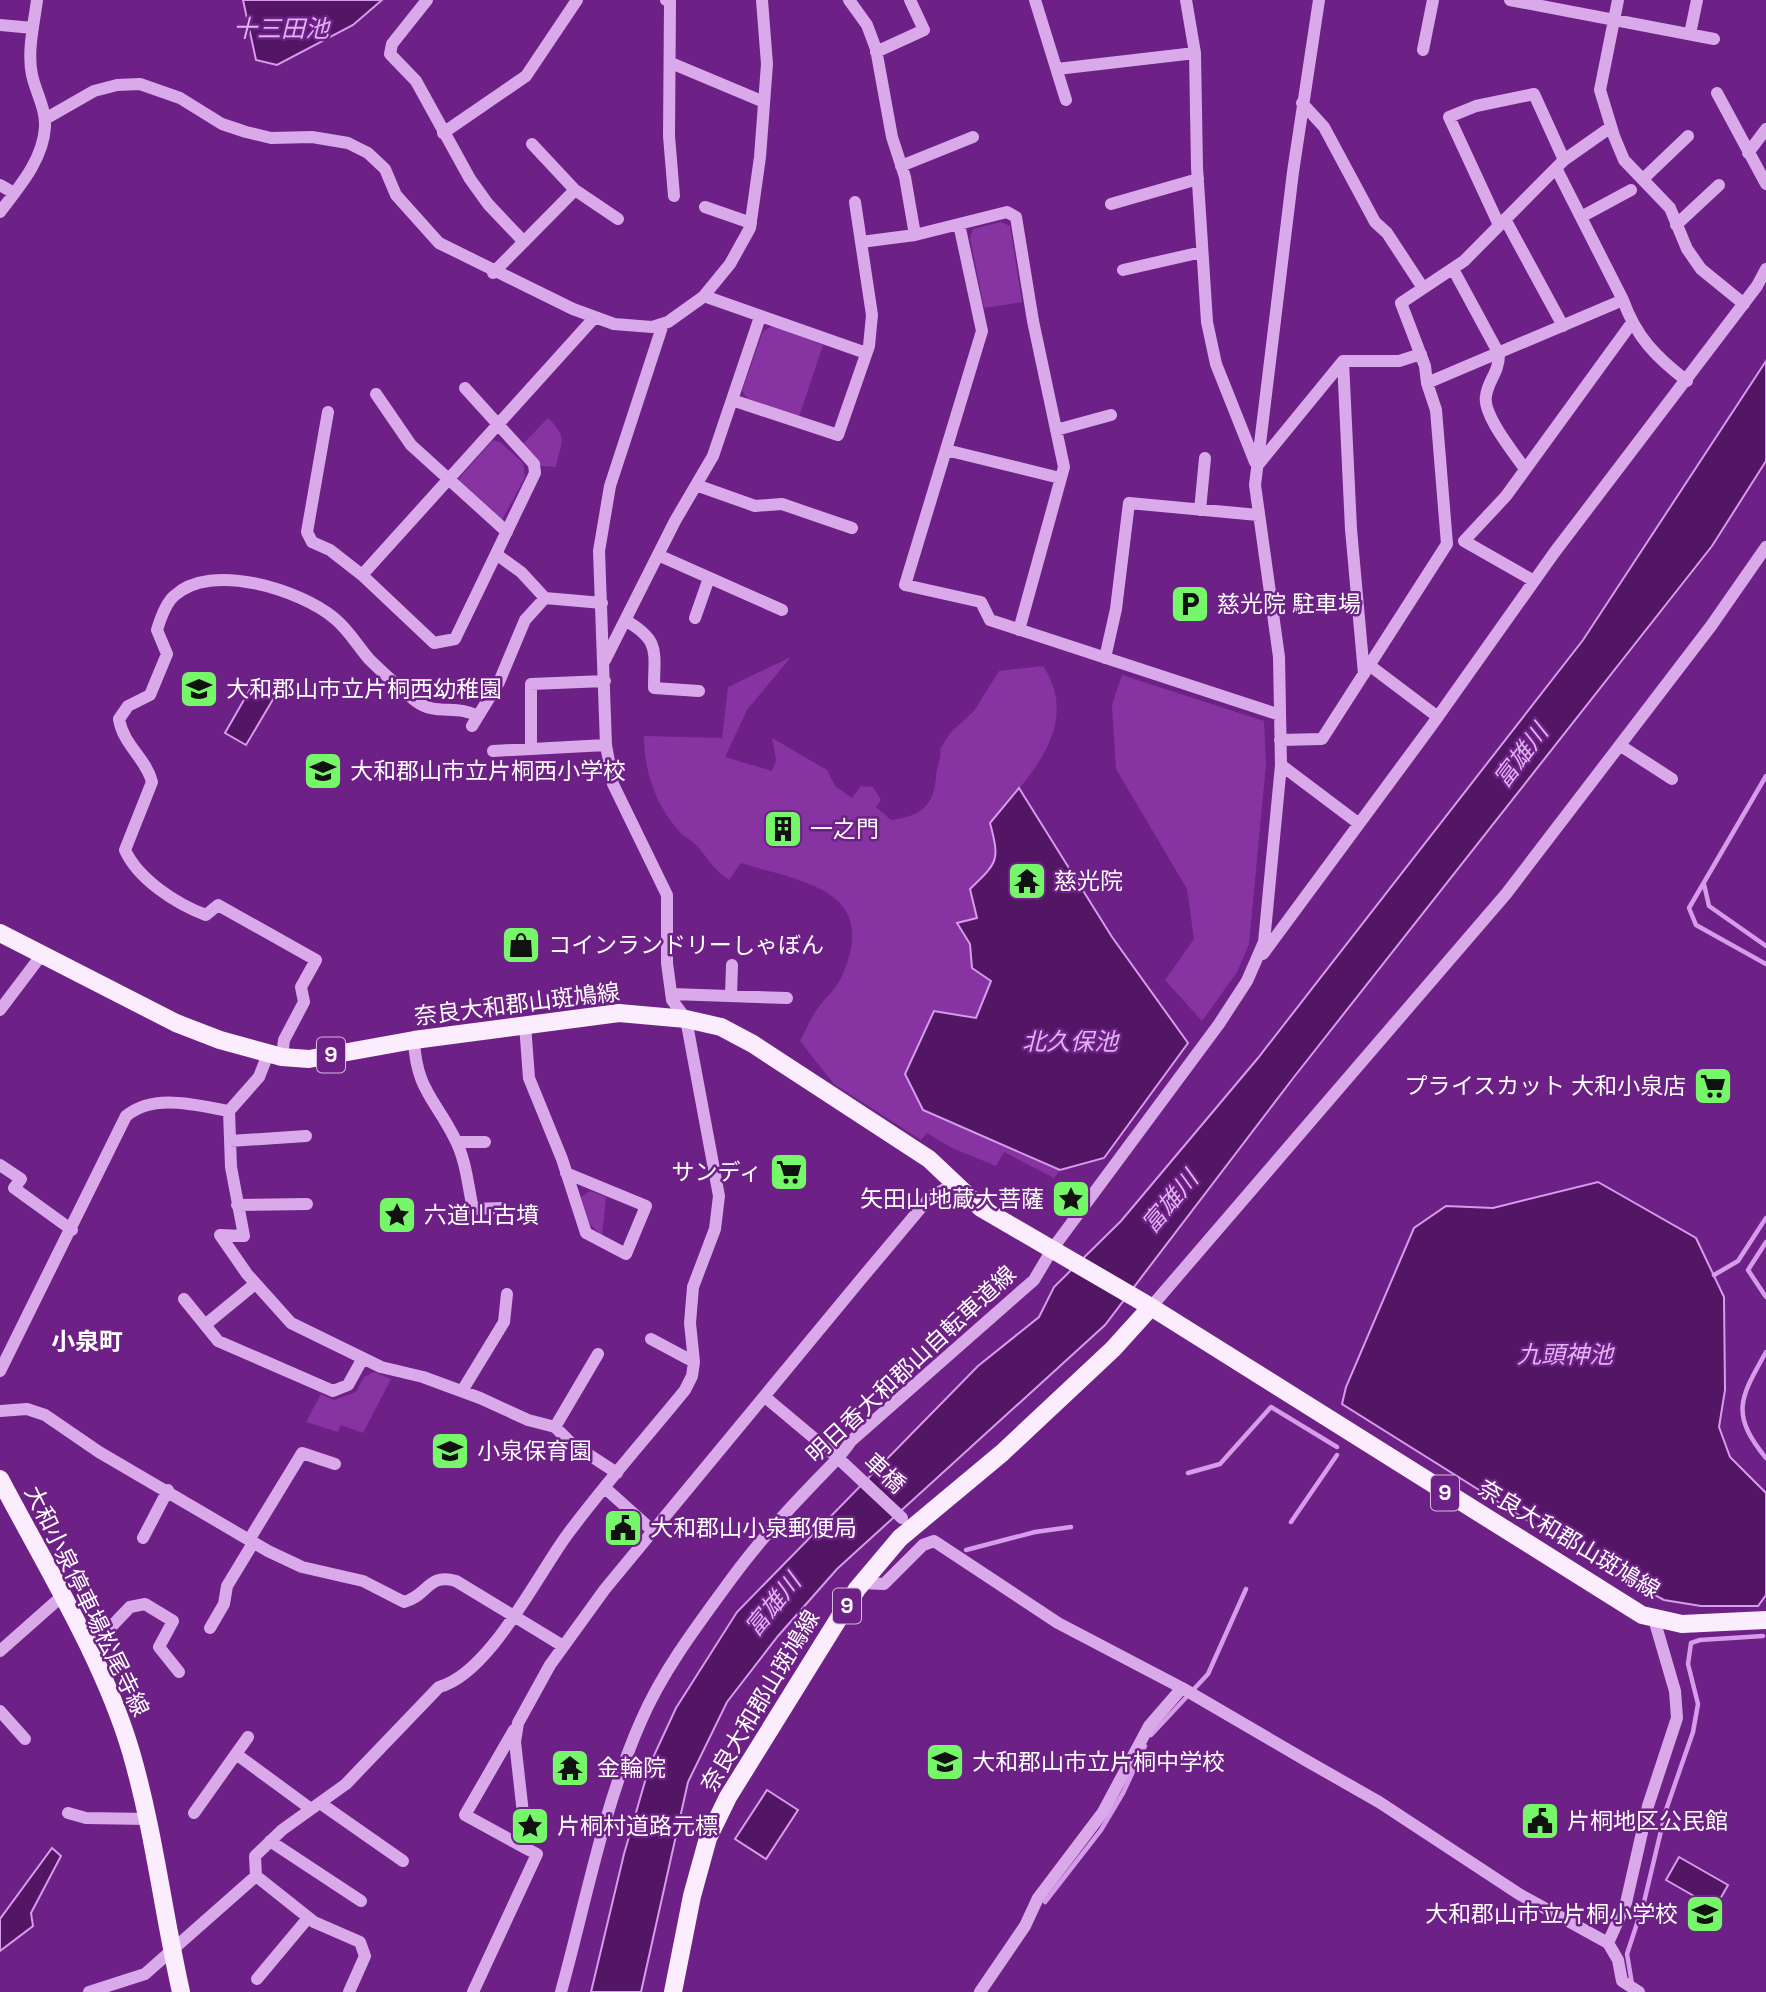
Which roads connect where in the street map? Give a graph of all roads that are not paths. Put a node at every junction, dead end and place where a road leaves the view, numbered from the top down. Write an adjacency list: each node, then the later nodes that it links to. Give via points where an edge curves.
1 (37, 0): 17 (street)
2 (577, 0): 32 (street, via 526,76)
3 (666, 0): 23 (street, via 670,2)
4 (762, 0): 27 (street)
5 (910, 0): 21 (street, via 924,30)
6 (1035, 0): 24 (street)
7 (1186, 0): 22 (street)
8 (1319, 0): 28 (street)
9 (1433, 0): 20 (street)
10 (1510, 0): 15 (street)
11 (1618, 0): 15 (street)
12 (1697, 0): 18 (street)
13 (853, 1): 21 (street)
14 (422, 2): 32 (street, via 392,44 390,54 416,81)
15 (1614, 20): 18 (street); 30 (street, via 1600,90)
16 (0, 25): 17 (street)
17 (33, 27): 29 (street, via 32,74)
18 (1690, 34): 19 (street)
19 (1714, 39)
20 (1423, 50)
21 (876, 52): 38 (street)
22 (1195, 53): 24 (street); 39 (street)
23 (671, 63): 27 (street); 47 (street, via 669,136)
24 (1057, 69): 26 (street)
25 (1717, 93): 36 (street)
26 (1066, 100)
27 (764, 102): 55 (street)
28 (1302, 103): 66 (street, via 1324,127 1375,222); 90 (street)
29 (45, 119): 46 (street, via 38,157); 65 (street, via 94,91 140,84 180,98 222,124 246,132 348,143 385,169 397,195 439,243)
30 (1611, 127): 37 (street); 40 (street, via 1624,160)
31 (1766, 129): 36 (street)
32 (443, 133): 59 (street, via 488,204)
33 (1688, 136): 40 (street)
34 (973, 137): 38 (street)
35 (532, 144): 44 (street)
36 (1748, 153): 41 (street)
37 (1560, 164): 52 (street); 54 (street); 54 (street, via 1534,94 1476,106 1449,117)
38 (901, 166): 58 (street)
39 (1198, 179): 49 (street); 61 (street)
40 (1643, 179): 57 (street, via 1670,208)
41 (1766, 184)
42 (0, 185): 46 (street)
43 (1719, 185): 57 (street)
44 (575, 190): 53 (street); 59 (street)
45 (1631, 190): 52 (street)
46 (14, 193): 51 (street)
47 (674, 196)
48 (855, 202): 60 (street)
49 (1111, 204)
50 (705, 207): 55 (street)
51 (0, 212)
52 (1581, 217): 68 (street)
53 (618, 219)
54 (1502, 222): 62 (street); 74 (street)
55 (751, 223): 67 (street, via 730,264)
56 (959, 224): 58 (street); 87 (street, via 1007,212 1016,217); 88 (street, via 982,331)
57 (1676, 225): 69 (street, via 1701,269)
58 (915, 235): 60 (street)
59 (524, 242): 65 (street)
60 (861, 242): 75 (street, via 872,315)
61 (1202, 252): 64 (street); 90 (street, via 1207,322 1216,364)
62 (1453, 269): 66 (street); 77 (street)
63 (1766, 269): 69 (street, 明日香大和郡山自転車道線)
64 (1123, 270)
65 (493, 273): 70 (street)
66 (1423, 288): 76 (street, via 1401,303)
67 (704, 296): 71 (street); 72 (street)
68 (1623, 300): 73 (street); 74 (street)
69 (1744, 304): 79 (street, 明日香大和郡山自転車道線)
70 (595, 317): 72 (street, via 640,327); 86 (street)
71 (760, 317): 75 (street); 83 (street)
72 (663, 324): 106 (street, via 603,515 599,551)
73 (1631, 324): 79 (street, via 1646,348); 91 (street)
74 (1563, 327): 77 (street)
75 (866, 353): 83 (street, via 838,435)
76 (1420, 354): 78 (street, via 1399,361); 80 (street)
77 (1499, 354): 80 (street); 91 (street, via 1499,370 1486,394 1485,408)
78 (1343, 361): 90 (street); 113 (street, via 1351,529)
79 (1687, 381): 104 (street, 明日香大和郡山自転車道線)
80 (1427, 383): 113 (street, via 1436,410 1447,544)
81 (465, 388): 86 (street)
82 (376, 394): 93 (street, via 411,445)
83 (732, 400): 94 (street, via 713,456)
84 (328, 412): 102 (street, via 307,532 312,542)
85 (1111, 415): 87 (street)
86 (498, 425): 93 (street); 98 (street, via 534,464 535,473)
87 (1056, 430): 92 (street, via 1064,467)
88 (946, 450): 92 (street); 110 (street, via 904,590 981,602 990,620)
89 (1205, 458): 95 (street)
90 (1257, 466): 96 (street)
91 (1525, 470): 104 (street, via 1464,541)
92 (1060, 478): 110 (street)
93 (447, 479): 98 (street); 102 (street)
94 (696, 485): 97 (street, via 755,506 782,504); 101 (street)
95 (1200, 510): 96 (street); 111 (street, via 1129,503)
96 (1258, 515): 116 (street, via 1279,657)
97 (852, 528)
98 (507, 531): 100 (street)
99 (1766, 547): 120 (street)
100 (496, 554): 102 (street, via 455,639 433,643); 105 (street)
101 (658, 555): 103 (street); 109 (street)
102 (362, 575)
103 (709, 578): 107 (street); 108 (street)
104 (1534, 581): 117 (street, 明日香大和郡山自転車道線)
105 (545, 598): 106 (street); 137 (street, via 525,620 499,682 475,721 468,710 430,709 419,704 368,657 333,616 292,593 254,582 211,581 173,596 159,623 167,654 150,695 128,706 119,719 121,734 152,782 125,850 132,865 185,907 206,915 218,905 316,960 301,987 304,1002)
106 (602, 603): 112 (street)
107 (782, 610)
108 (695, 618)
109 (625, 620): 112 (street); 115 (street, via 646,632 654,647 654,688)
110 (1019, 630): 111 (street)
111 (1105, 658): 116 (street, via 1173,675)
112 (604, 663): 114 (street)
113 (1366, 670): 117 (street); 118 (street, via 1322,739)
114 (596, 682): 119 (street); 121 (street, via 531,684)
115 (699, 691)
116 (1280, 715): 118 (street)
117 (1438, 717): 125 (street, 明日香大和郡山自転車道線)
118 (1280, 740): 123 (street)
119 (598, 745): 121 (street); 130 (street, via 612,784 667,895)
120 (1620, 747): 124 (street); 154 (street, via 1461,948)
121 (531, 749): 122 (street)
122 (494, 751)
123 (1281, 765): 125 (street); 128 (street, via 1264,942)
124 (1672, 779)
125 (1357, 823): 128 (street, 明日香大和郡山自転車道線)
126 (0, 933): 127 (main road, 奈良大和郡山斑鳩線 / 9)
127 (43, 953): 133 (street); 137 (main road, 奈良大和郡山斑鳩線 / 9, via 176,1023)
128 (1258, 960): 150 (street, 明日香大和郡山自転車道線, via 1211,1035)
129 (732, 965): 131 (street)
130 (672, 994): 131 (street); 134 (street)
131 (731, 996): 132 (street)
132 (787, 998)
133 (0, 1010)
134 (686, 1019): 135 (main road, 奈良大和郡山斑鳩線 / 9, via 619,1013); 145 (main road, 奈良大和郡山斑鳩線 / 9, via 721,1027 753,1044 929,1159); 159 (street, via 719,1196 715,1229 690,1304)
135 (525, 1025): 136 (main road, 奈良大和郡山斑鳩線 / 9); 144 (street, via 529,1078)
136 (414, 1040): 137 (main road, 奈良大和郡山斑鳩線 / 9, via 309,1059); 141 (street, via 420,1081)
137 (275, 1055): 138 (street)
138 (229, 1111): 140 (street); 149 (street, via 151,1102 137,1106 119,1125)
139 (306, 1136): 140 (street)
140 (230, 1141): 147 (street)
141 (457, 1142): 142 (street); 148 (street, via 472,1209)
142 (485, 1142)
143 (0, 1165): 149 (street, via 21,1179 14,1188)
144 (566, 1173): 144 (street, via 586,1233 626,1254 646,1206)
145 (954, 1184): 150 (main road, 奈良大和郡山斑鳩線 / 9, via 981,1208); 162 (street, via 930,1198)
146 (307, 1204): 147 (street)
147 (237, 1205): 151 (street, via 244,1236 220,1235)
148 (503, 1208)
149 (72, 1230): 160 (street)
150 (1057, 1251): 154 (main road, 奈良大和郡山斑鳩線 / 9); 165 (street, 明日香大和郡山自転車道線, via 1034,1280 851,1441)
151 (255, 1284): 155 (street); 158 (street, via 291,1323)
152 (506, 1294): 161 (street, via 504,1322)
153 (184, 1299): 155 (street)
154 (1148, 1305): 175 (main road, 奈良大和郡山斑鳩線 / 9, via 1113,1349 1002,1454 900,1538); 178 (main road, 奈良大和郡山斑鳩線 / 9)
155 (205, 1325): 158 (street, via 218,1341 333,1391 348,1385)
156 (651, 1339): 159 (street)
157 (598, 1354): 164 (street)
158 (362, 1358): 161 (street)
159 (694, 1362): 167 (street, via 685,1390)
160 (0, 1371)
161 (462, 1391): 164 (street)
162 (765, 1397): 165 (street, 車橋); 172 (street)
163 (0, 1411): 170 (street, via 35,1410)
164 (555, 1427): 167 (street, via 571,1443)
165 (839, 1459): 171 (street, 車橋); 209 (street, 明日香大和郡山自転車道線, via 733,1576 652,1697 610,1804)
166 (335, 1464): 174 (street, via 302,1453)
167 (617, 1472): 169 (street)
168 (0, 1479): 176 (main road, 大和小泉停車場松尾寺線)
169 (605, 1488): 172 (street); 177 (street, via 567,1534)
170 (168, 1490): 173 (street); 174 (street)
171 (902, 1518)
172 (653, 1531): 181 (street)
173 (143, 1538)
174 (251, 1541): 177 (street, via 302,1567 363,1581 404,1602 434,1580 456,1581); 180 (street)
175 (862, 1583): 185 (street, via 884,1584 923,1545 934,1541 1058,1623); 210 (main road, 奈良大和郡山斑鳩線 / 9, via 728,1797 708,1838)
176 (61, 1597): 182 (street); 183 (main road, 大和小泉停車場松尾寺線)
177 (513, 1617): 181 (street); 191 (street, via 475,1664 451,1684 439,1687 346,1784)
178 (1654, 1619): 179 (main road, 奈良大和郡山斑鳩線 / 9, via 1682,1624); 201 (street, via 1675,1691 1677,1718 1648,1806 1626,1903)
179 (1766, 1620)
180 (210, 1628)
181 (563, 1646): 187 (street)
182 (0, 1651)
183 (88, 1651): 184 (street, via 130,1607 145,1604 173,1621 159,1647); 194 (main road, 大和小泉停車場松尾寺線, via 131,1751)
184 (179, 1672)
185 (1187, 1691): 201 (street, via 1378,1802 1519,1894); 211 (street, via 1149,1726 1103,1812 1038,1898 1025,1926)
186 (0, 1711): 189 (street)
187 (518, 1723): 196 (street, via 515,1742); 196 (street, via 465,1815)
188 (248, 1737): 190 (street)
189 (25, 1739)
190 (236, 1754): 191 (street); 193 (street)
191 (316, 1806): 195 (street); 197 (street)
192 (68, 1813): 194 (street, via 86,1818)
193 (194, 1813)
194 (148, 1819): 202 (main road, 大和小泉停車場松尾寺線)
195 (270, 1841): 198 (street, via 255,1856); 199 (street)
196 (527, 1849): 208 (street, via 537,1854)
197 (403, 1861)
198 (256, 1876): 200 (street); 202 (street)
199 (361, 1901)
200 (308, 1918): 203 (street); 207 (street, via 359,1942 365,1956)
201 (1608, 1943): 204 (street, via 1618,1960 1622,1981)
202 (172, 1952): 205 (street, via 145,1974); 206 (main road, 大和小泉停車場松尾寺線)
203 (257, 1979)
204 (1634, 1990)
205 (89, 1992)
206 (181, 1992)
207 (349, 1992)
208 (472, 1992)
209 (561, 1992)
210 (673, 1992)
211 (980, 1992)

